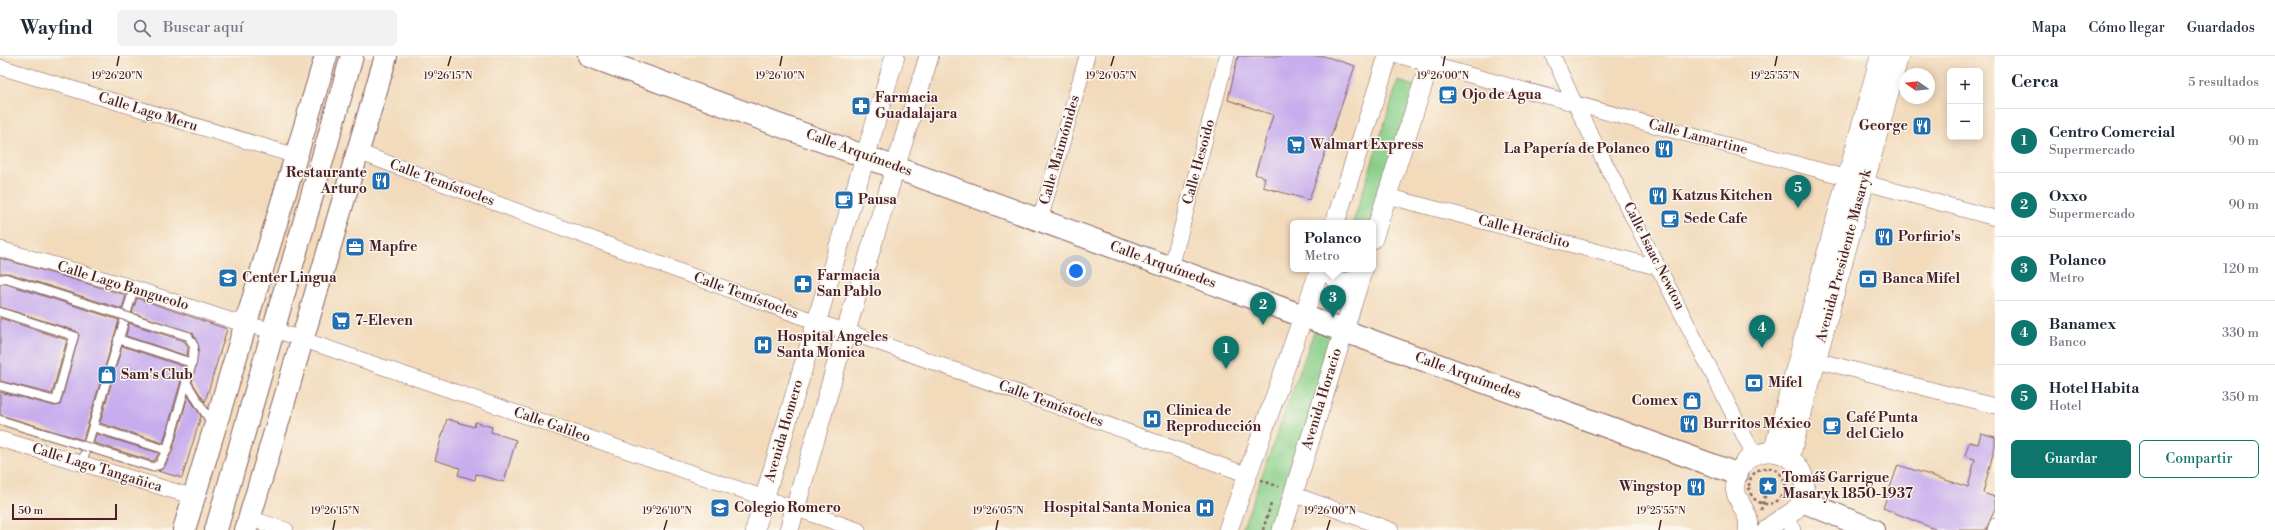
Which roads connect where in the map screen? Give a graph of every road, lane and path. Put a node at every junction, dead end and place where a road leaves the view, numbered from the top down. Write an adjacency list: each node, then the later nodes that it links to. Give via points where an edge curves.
1 (326, 56): 18 (main road)
2 (352, 56): 40 (main road)
3 (386, 56): 17 (main road)
4 (589, 56): 19 (main road, Calle Arquímedes)
5 (895, 56): 19 (street, Avenida Homero)
6 (929, 56): 20 (street)
7 (1087, 56): 24 (street, Calle Maimónides)
8 (1227, 56): 28 (street, Calle Hesoido)
9 (1388, 56): 25 (street)
10 (1400, 56): 14 (street, Calle Lamartine)
11 (1554, 56): 16 (street, Calle Isaac Newton)
12 (1880, 56): 21 (street, Avenida Presidente Masaryk)
13 (1899, 56): 21 (street, Avenida Presidente Masaryk)
14 (1431, 60): 16 (street, Calle Lamartine); 22 (street)
15 (0, 67): 18 (street, Calle Lago Meru)
16 (1574, 104): 21 (street, Calle Lamartine); 29 (street, Calle Isaac Newton)
17 (358, 152): 38 (street, Calle Temístocles); 44 (main road)
18 (296, 156): 39 (main road)
19 (866, 156): 20 (main road, Calle Arquímedes); 38 (street, Avenida Homero)
20 (896, 166): 24 (main road, Calle Arquímedes); 42 (street)
21 (1856, 180): 23 (street, Calle Lamartine); 45 (street, Avenida Presidente Masaryk); 55 (street, Avenida Presidente Masaryk)
22 (1387, 196): 26 (street); 29 (street, Calle Heráclito)
23 (1995, 218)
24 (1040, 220): 28 (main road, Calle Arquímedes)
25 (1336, 220)
26 (1376, 229)
27 (0, 249): 35 (street, Calle Lago Bangueolo)
28 (1171, 268): 37 (main road, Calle Arquímedes)
29 (1660, 268): 55 (street, Calle Isaac Newton)
30 (1319, 272): 37 (street)
31 (1328, 272): 32 (street, via 1335,280 1342,283 1357,279)
32 (1362, 272)
33 (1362, 272): 41 (street, Avenida Horacio)
34 (0, 279): 46 (lane, bridge, via 6,278 188,336 194,346)
35 (134, 288): 39 (street, Calle Lago Bangueolo); 43 (lane)
36 (0, 312): 48 (lane, via 74,336 56,401)
37 (1304, 316): 41 (main road, Calle Arquímedes); 58 (street)
38 (816, 322): 42 (street, Calle Temístocles); 62 (street, Avenida Homero)
39 (245, 325): 40 (street, Calle Galileo); 52 (main road)
40 (275, 330): 44 (street, Calle Galileo); 69 (main road)
41 (1343, 330): 57 (main road, Calle Arquímedes); 60 (street, Avenida Horacio)
42 (846, 331): 58 (street, Calle Temístocles); 64 (street)
43 (118, 339): 46 (lane); 51 (lane)
44 (302, 340): 62 (street, Calle Galileo); 65 (main road)
45 (1816, 360): 49 (street); 55 (street, Avenida Presidente Masaryk)
46 (192, 363): 47 (lane)
47 (186, 382): 52 (lane); 54 (lane)
48 (0, 386)
49 (1995, 406)
50 (0, 420): 54 (lane, bridge, via 152,467 159,464)
51 (93, 427): 54 (lane); 56 (lane)
52 (214, 428): 61 (main road)
53 (0, 439): 56 (street, Calle Lago Tangañica)
54 (167, 450)
55 (1772, 454): 57 (street, Avenida Presidente Masaryk, via 1746,460); 63 (street, via 1803,476)
56 (82, 463): 61 (street, Calle Lago Tangañica)
57 (1737, 474): 77 (street, via 1735,494 1748,517)
58 (1248, 475): 60 (path); 74 (street)
59 (1784, 487): 59 (path, via 1780,498 1769,504 1758,501 1750,493 1749,487 1755,472 1766,468 1781,475)
60 (1293, 494): 75 (street, Avenida Horacio); 76 (street)
61 (194, 497): 68 (main road)
62 (765, 498): 64 (street, Calle Galileo); 71 (street, Avenida Homero)
63 (1802, 501): 66 (street, via 1794,512); 79 (main road)
64 (796, 508): 72 (street); 73 (street, Calle Galileo)
65 (248, 524): 70 (street)
66 (1790, 524): 78 (street, via 1771,525)
67 (1995, 524): 80 (street)
68 (184, 530)
69 (216, 530)
70 (286, 530)
71 (755, 530)
72 (789, 530)
73 (858, 530)
74 (1228, 530)
75 (1282, 530)
76 (1391, 530)
77 (1748, 530)
78 (1767, 530)
79 (1873, 530)
80 (1993, 530)

